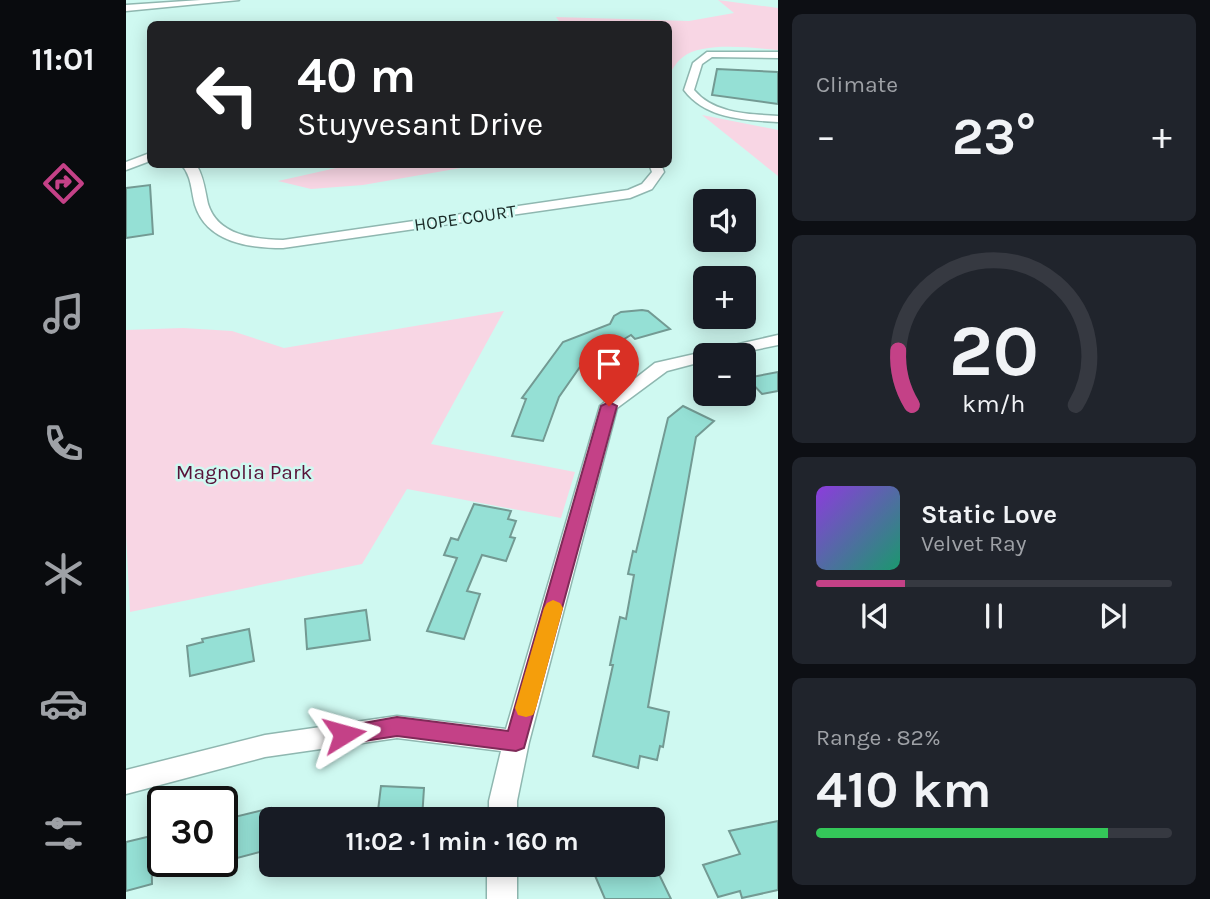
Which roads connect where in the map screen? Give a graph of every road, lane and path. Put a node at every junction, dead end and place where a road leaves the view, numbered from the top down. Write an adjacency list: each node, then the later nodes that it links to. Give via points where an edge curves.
1 (235, 0): 2 (street)
2 (126, 8)
3 (778, 55): 4 (street, via 710,54 698,64 689,90 694,98 718,110)
4 (778, 119)
5 (147, 158): 6 (street)
6 (126, 166)
7 (192, 168): 8 (street, HOPE COURT, via 207,218 225,232 253,243 283,244 630,194 654,181)
8 (657, 168)
9 (778, 340): 10 (street)
10 (756, 345)
11 (693, 358): 12 (street, via 661,367 609,406)
12 (516, 742): 13 (street, via 397,727 265,746); 14 (street)
13 (126, 782)
14 (503, 807)
15 (502, 877): 16 (street)
16 (502, 899)

